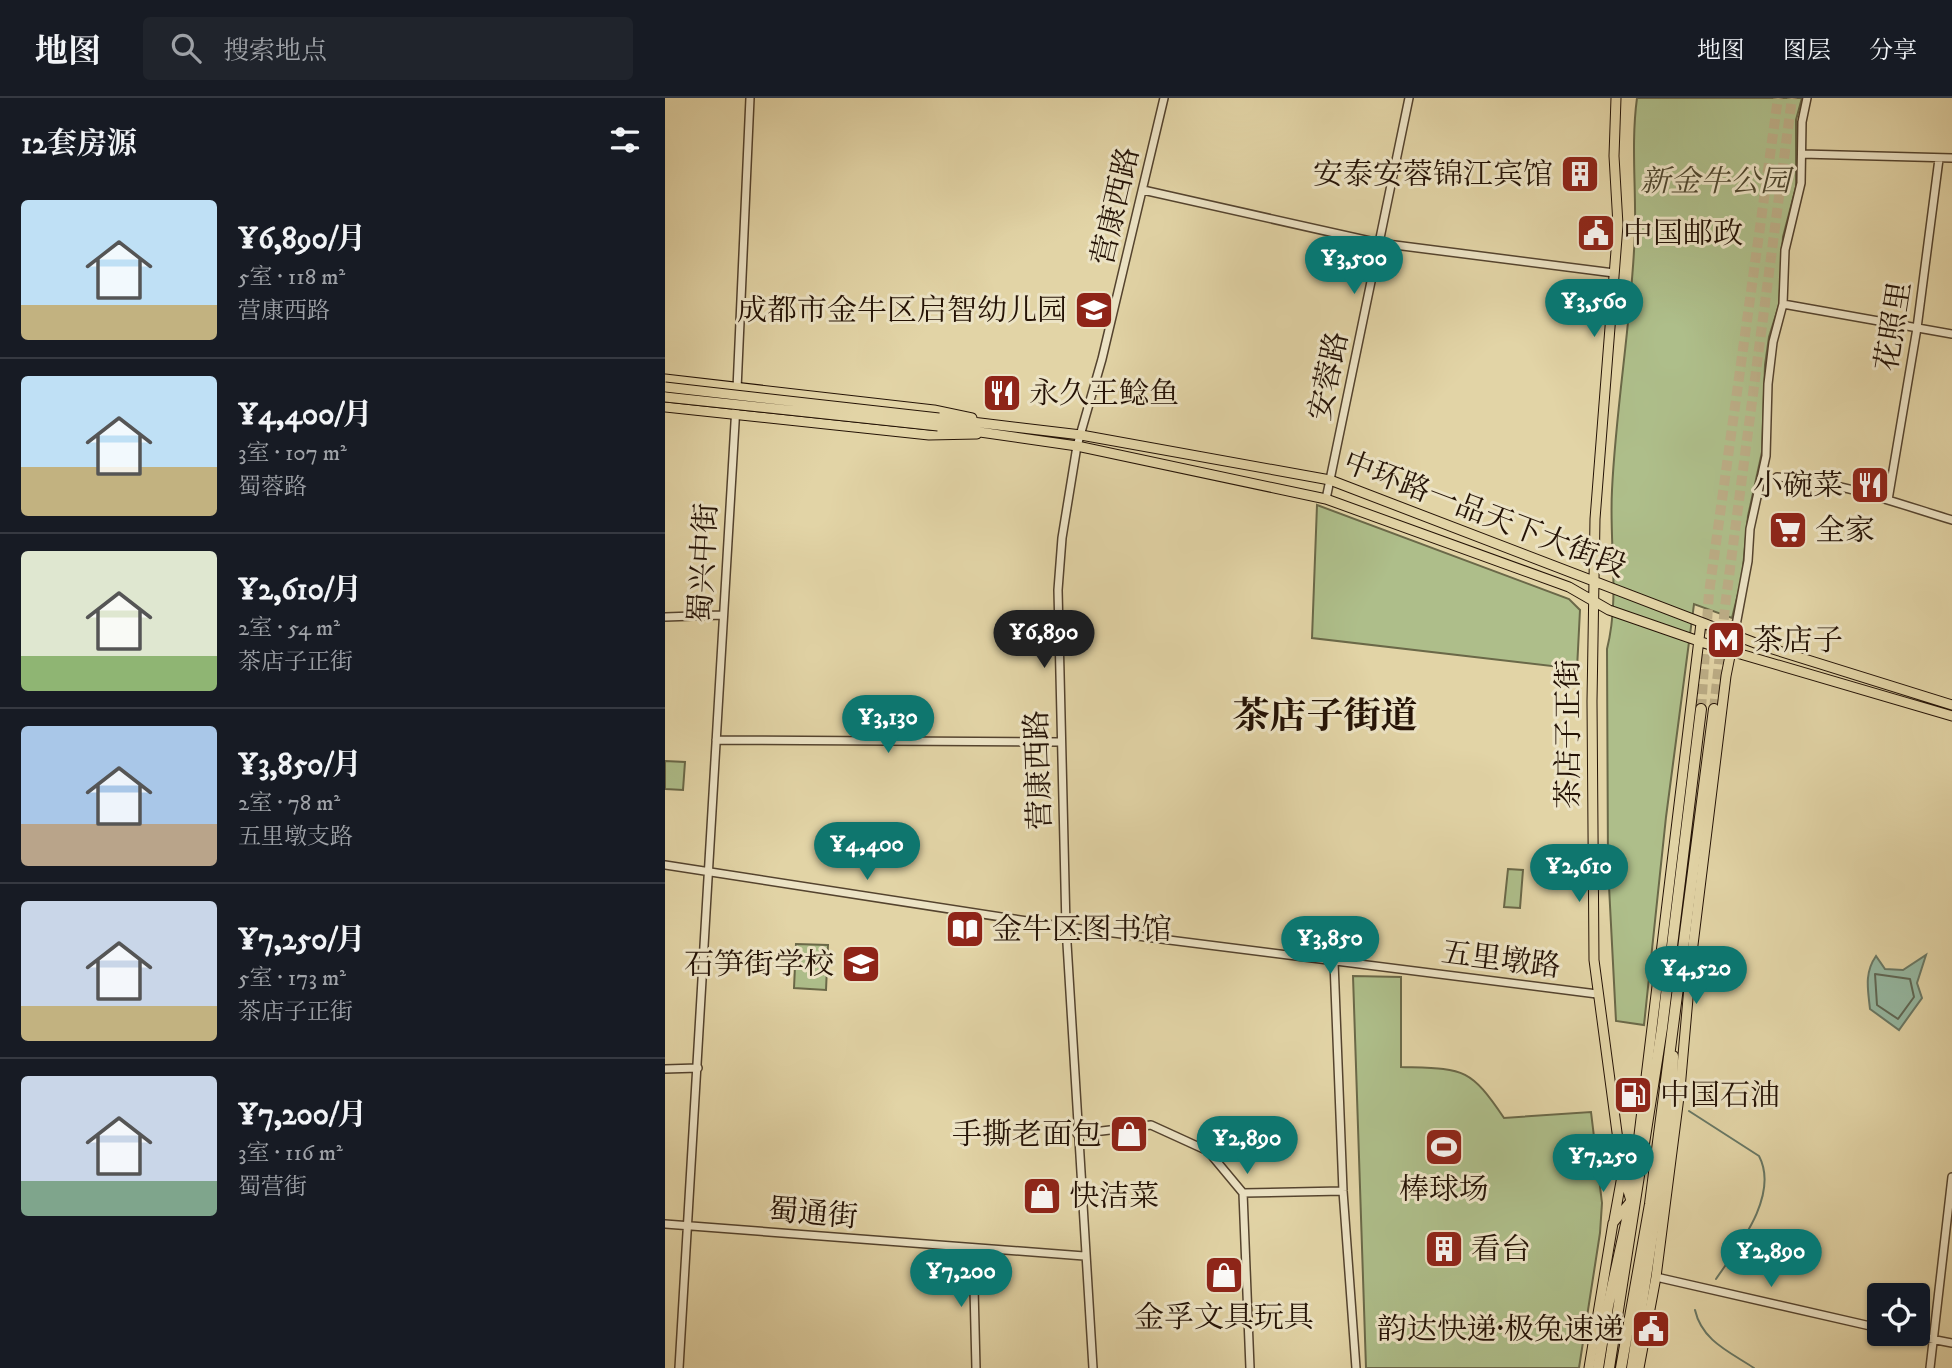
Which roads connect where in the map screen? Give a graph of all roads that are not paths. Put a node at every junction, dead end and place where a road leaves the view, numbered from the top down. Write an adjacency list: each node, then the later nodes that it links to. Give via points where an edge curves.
1 (750, 98): 17 (street, 蜀兴中街)
2 (1164, 98): 9 (street, 营康西路)
3 (1409, 98): 10 (street, 安蓉路)
4 (1616, 98): 11 (main road, via 1619,225)
5 (1807, 98): 6 (street)
6 (1802, 154): 8 (street); 12 (street, via 1799,199 1786,250)
7 (1952, 158): 8 (street)
8 (1940, 159): 13 (street, 花照里)
9 (1143, 190): 10 (street); 24 (street, 营康西路)
10 (1379, 243): 11 (street); 27 (street, 安蓉路)
11 (1615, 273): 31 (main road, via 1598,464)
12 (1783, 304): 13 (street); 36 (street, via 1768,384 1766,456 1749,529)
13 (1917, 328): 14 (street); 29 (street, 花照里)
14 (1952, 334)
15 (665, 379): 17 (main road, 中环路一品天下大街段)
16 (665, 387): 21 (main road, bridge)
17 (737, 389): 20 (street, 蜀兴中街); 22 (main road, 中环路一品天下大街段, via 934,410)
18 (665, 397): 21 (main road, bridge)
19 (665, 407): 20 (main road, 中环路一品天下大街段)
20 (734, 417): 23 (main road, 中环路一品天下大街段, via 929,435); 33 (street, 蜀兴中街)
21 (939, 422): 22 (main road, 中环路一品天下大街段); 23 (main road, 中环路一品天下大街段)
22 (987, 423): 24 (main road, 中环路一品天下大街段)
23 (993, 432): 25 (main road, 中环路一品天下大街段)
24 (1080, 435): 25 (street, 营康西路); 27 (main road, 中环路一品天下大街段)
25 (1077, 446): 28 (main road, 中环路一品天下大街段); 44 (street, 营康西路, via 1058,590)
26 (1777, 477): 29 (street)
27 (1330, 480): 28 (street, 安蓉路); 31 (main road, 中环路一品天下大街段)
28 (1326, 499): 32 (main road, 中环路一品天下大街段, via 1569,587)
29 (1888, 500): 30 (street)
30 (1952, 520)
31 (1594, 581): 32 (main road, 茶店子正街); 35 (main road, 中环路一品天下大街段)
32 (1593, 601): 37 (main road, 中环路一品天下大街段); 50 (main road, 茶店子正街)
33 (722, 615): 34 (street); 43 (street, 蜀兴中街)
34 (665, 617)
35 (1701, 623): 36 (main road, 中环路一品天下大街段); 37 (main road)
36 (1734, 636): 38 (main road); 39 (main road, 中环路一品天下大街段)
37 (1698, 640): 38 (main road, 中环路一品天下大街段); 60 (main road)
38 (1731, 652): 42 (main road, 中环路一品天下大街段); 52 (main road)
39 (1952, 705)
40 (1701, 709): 60 (highway)
41 (1714, 709): 48 (highway)
42 (1952, 716)
43 (716, 740): 44 (street); 46 (street, 蜀兴中街)
44 (1060, 743): 47 (street, 营康西路)
45 (665, 865): 46 (street, 五里墩路)
46 (709, 872): 47 (street, 五里墩路); 53 (street, 蜀兴中街)
47 (1066, 927): 49 (street, 五里墩路); 55 (street, 营康西路)
48 (1681, 956): 51 (highway); 52 (main road)
49 (1334, 962): 50 (street, 五里墩路); 58 (street)
50 (1597, 994): 56 (main road, 茶店子正街)
51 (1671, 1035): 79 (highway, via 1650,1204); 80 (highway, via 1672,1106)
52 (1681, 1056): 66 (main road)
53 (698, 1068): 54 (street); 63 (street, 蜀兴中街)
54 (665, 1069)
55 (1077, 1134): 59 (street, via 1151,1125 1208,1151); 65 (street, 营康西路)
56 (1622, 1170): 60 (main road, 茶店子正街); 61 (main road)
57 (1952, 1177): 69 (street)
58 (1343, 1191): 59 (street); 75 (street)
59 (1243, 1193): 74 (street)
60 (1634, 1201): 61 (main road); 77 (highway); 78 (highway)
61 (1613, 1223): 76 (main road)
62 (665, 1224): 63 (street, 蜀通街)
63 (686, 1226): 64 (street, 蜀通街); 71 (street, 蜀兴中街)
64 (973, 1248): 65 (street, 蜀通街); 72 (street)
65 (1084, 1256): 73 (street, 营康西路)
66 (1655, 1277): 67 (street); 81 (main road)
67 (1867, 1325)
68 (1930, 1339): 69 (street)
69 (1934, 1340): 70 (street); 82 (street)
70 (1952, 1343)
71 (679, 1368)
72 (977, 1368)
73 (1093, 1368)
74 (1250, 1368)
75 (1356, 1368)
76 (1589, 1368)
77 (1598, 1368)
78 (1609, 1368)
79 (1621, 1368)
80 (1632, 1368)
81 (1639, 1368)
82 (1930, 1368)

